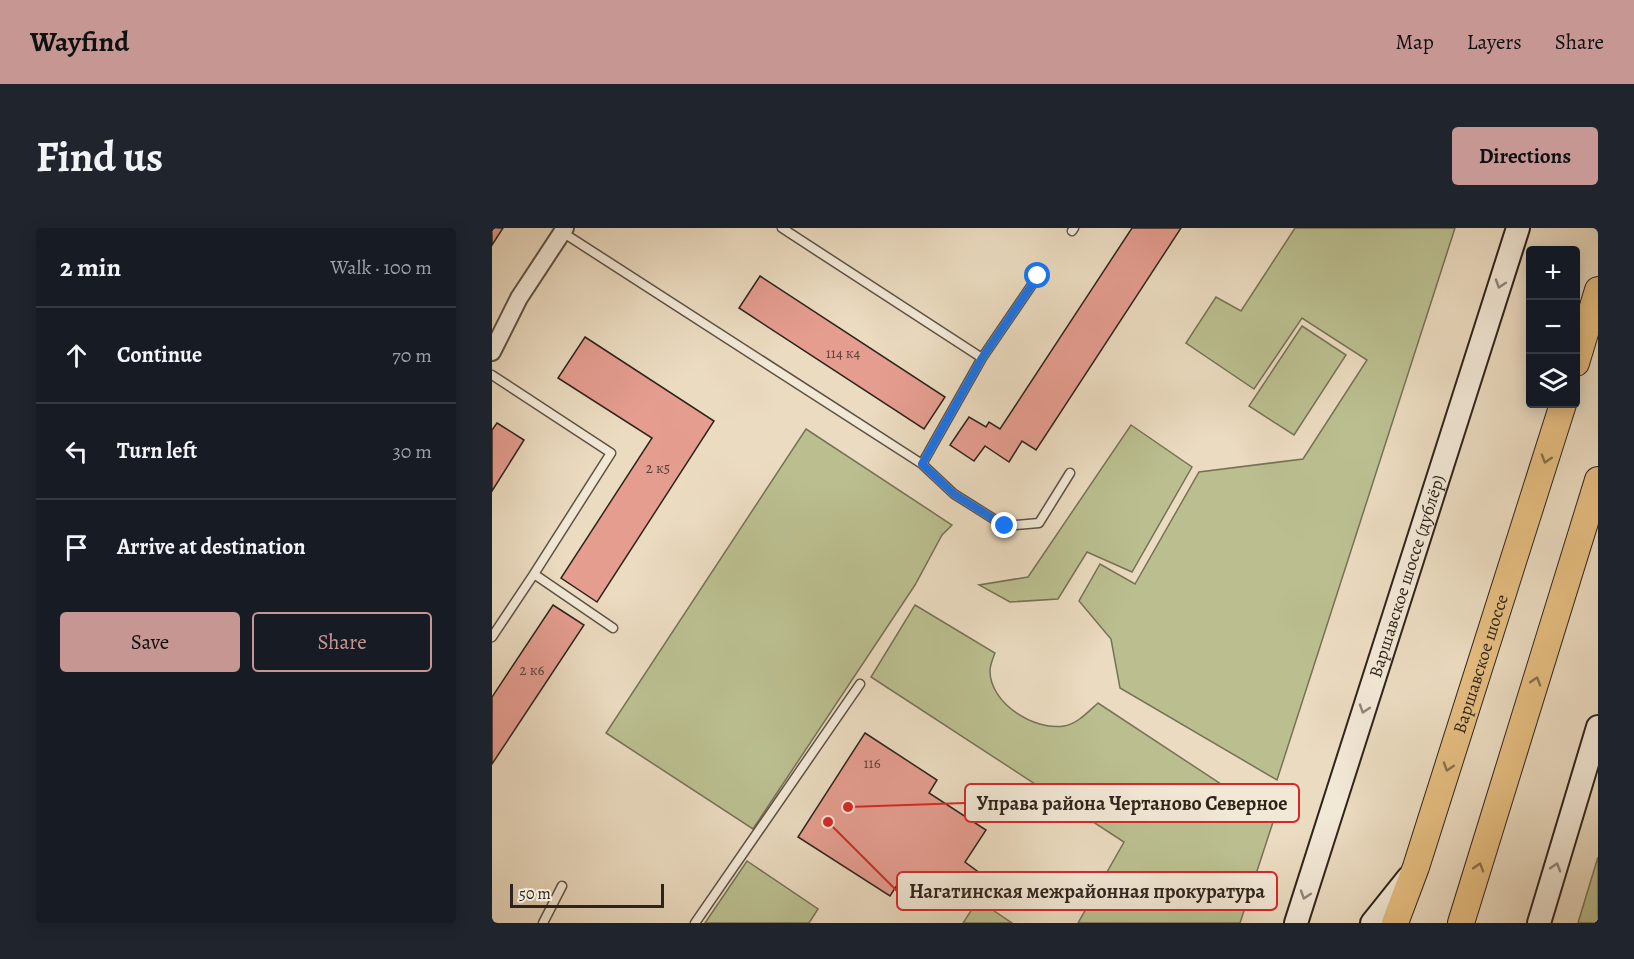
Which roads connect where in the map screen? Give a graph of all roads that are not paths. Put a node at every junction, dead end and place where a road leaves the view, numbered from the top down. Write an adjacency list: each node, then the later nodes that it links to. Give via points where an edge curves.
1 (782, 228): 8 (lane)
2 (1518, 228): 23 (main road, Варшавское шоссе (дублёр), one-way to 23)
3 (563, 230): 6 (street, via 519,298); 11 (lane)
4 (1038, 276): 8 (lane)
5 (1598, 290): 7 (main road)
6 (492, 352)
7 (1578, 354)
8 (982, 358): 11 (lane)
9 (492, 375): 14 (lane, via 610,453)
10 (1562, 408): 19 (main road, Варшавское шоссе, one-way to 19)
11 (922, 464): 12 (lane, via 954,494 1005,526 1039,523)
12 (1070, 473)
13 (1598, 480): 26 (main road, one-way to 13)
14 (534, 574): 15 (lane); 16 (lane)
15 (613, 628)
16 (492, 637)
17 (860, 684): 22 (lane)
18 (1598, 727): 27 (main road, one-way to 18)
19 (1416, 867): 24 (main road); 25 (main road, Варшавское шоссе)
20 (562, 886): 21 (lane)
21 (543, 923)
22 (695, 923)
23 (1296, 923)
24 (1372, 923)
25 (1395, 923)
26 (1461, 923)
27 (1539, 923)

